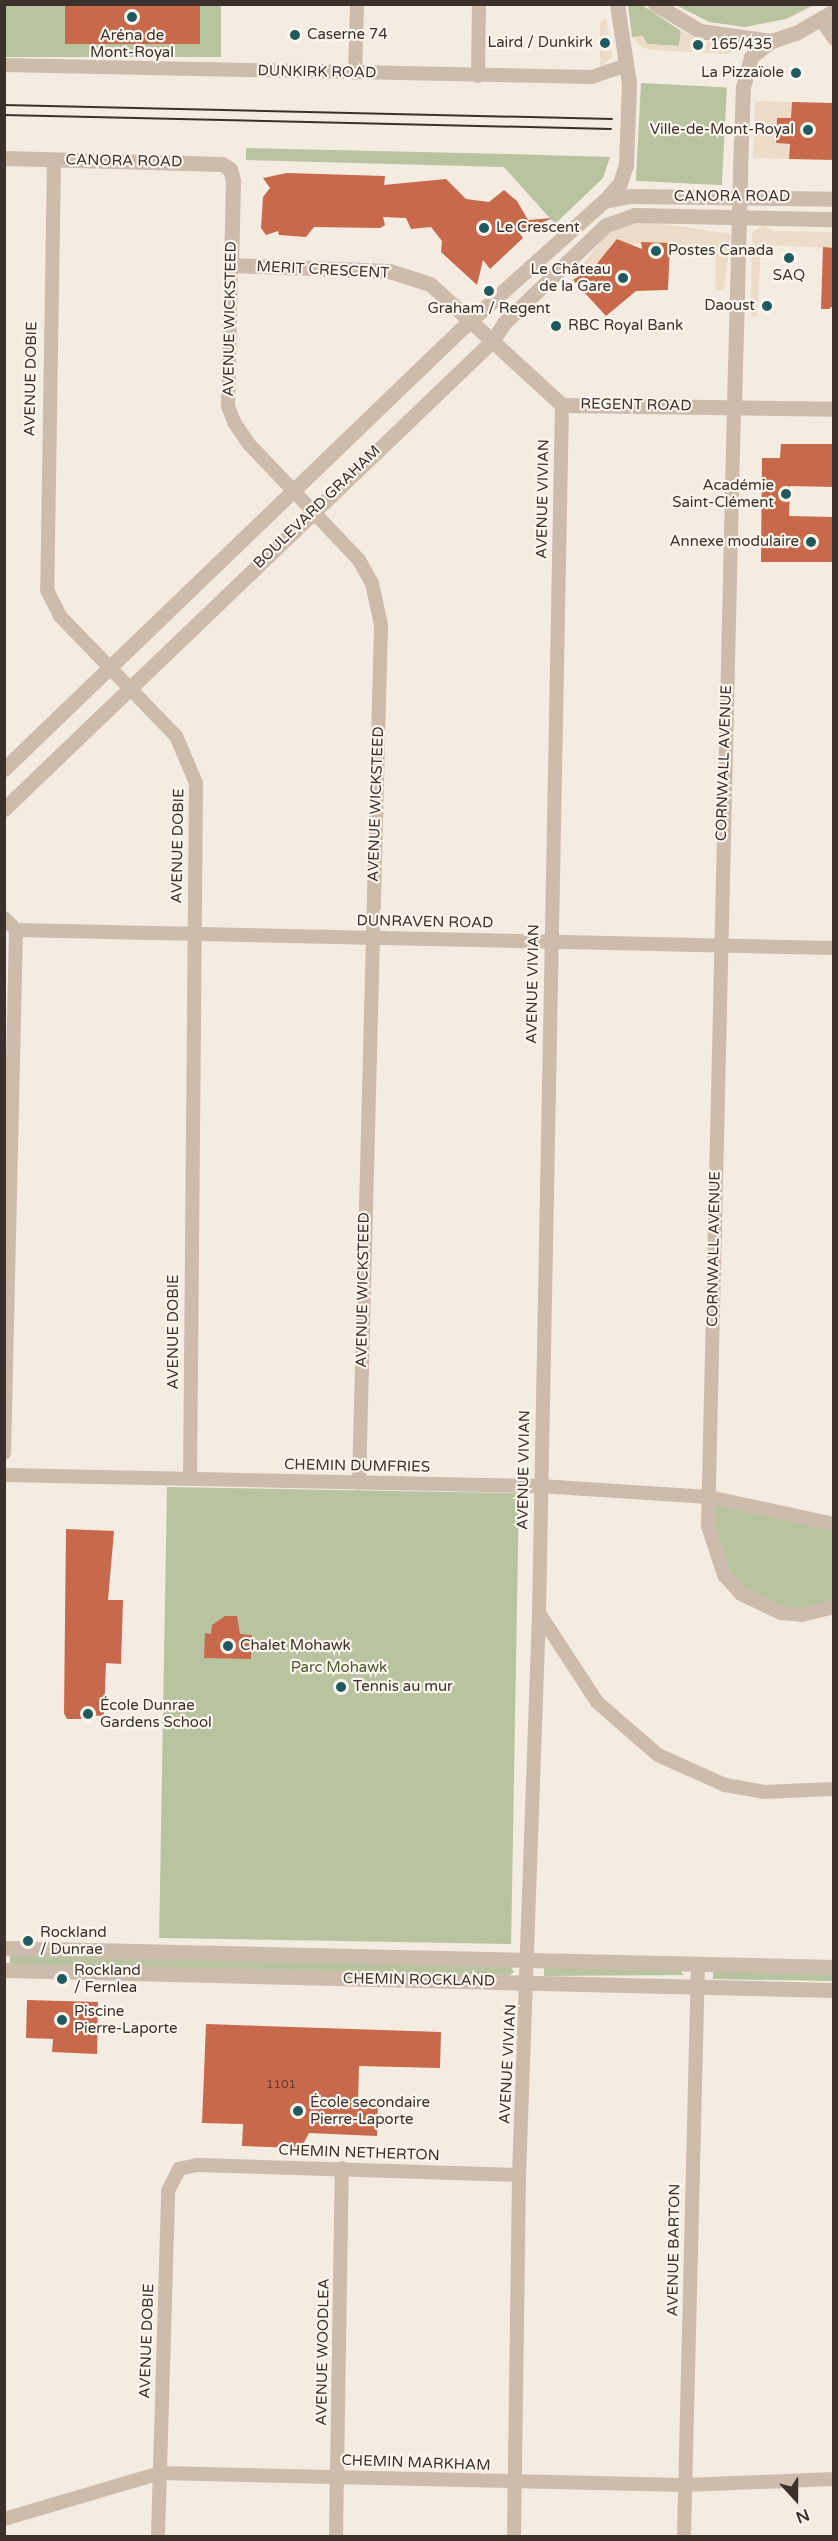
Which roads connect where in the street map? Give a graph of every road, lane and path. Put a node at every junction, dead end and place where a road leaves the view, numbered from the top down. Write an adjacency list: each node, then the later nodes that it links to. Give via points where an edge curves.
1 (357, 4): 10 (street)
2 (479, 4): 11 (street)
3 (617, 4): 9 (street)
4 (655, 4): 7 (street, via 700,31)
5 (828, 16): 6 (street); 7 (street)
6 (834, 38)
7 (771, 41): 18 (street, CORNWALL AVENUE, bridge, via 751,57 743,87)
8 (4, 65): 10 (street, DUNKIRK ROAD)
9 (627, 65): 11 (street, DUNKIRK ROAD, via 592,77); 14 (street, bridge)
10 (355, 73): 11 (street, DUNKIRK ROAD)
11 (478, 76)
12 (4, 158): 13 (street, CANORA ROAD)
13 (54, 160): 15 (street, CANORA ROAD, via 222,164 230,169); 31 (street, AVENUE DOBIE, via 44,575 60,616)
14 (626, 165): 16 (street); 19 (street, BOULEVARD GRAHAM, via 621,183)
15 (233, 180): 23 (street, AVENUE WICKSTEED)
16 (630, 196): 18 (street, CANORA ROAD); 19 (street); 20 (street)
17 (834, 199): 18 (street, CANORA ROAD)
18 (740, 200): 21 (street, CORNWALL AVENUE)
19 (604, 201): 24 (street, BOULEVARD GRAHAM)
20 (635, 215): 21 (street, CANORA ROAD); 25 (street, BOULEVARD GRAHAM, via 606,225 504,323)
21 (739, 217): 22 (street, CANORA ROAD); 27 (street, CORNWALL AVENUE)
22 (834, 219)
23 (231, 265): 24 (street, MERIT CRESCENT, via 389,271 430,285); 29 (street, AVENUE WICKSTEED, via 228,406 244,438)
24 (473, 320): 25 (street, REGENT ROAD); 29 (street, BOULEVARD GRAHAM)
25 (493, 340): 26 (street, REGENT ROAD); 30 (street, BOULEVARD GRAHAM)
26 (562, 405): 27 (street, REGENT ROAD); 39 (street, AVENUE VIVIAN)
27 (734, 406): 28 (street, REGENT ROAD); 40 (street, CORNWALL AVENUE)
28 (834, 410)
29 (294, 493): 30 (street, AVENUE WICKSTEED); 31 (street, BOULEVARD GRAHAM)
30 (311, 512): 32 (street, BOULEVARD GRAHAM); 38 (street, AVENUE WICKSTEED, via 358,560 378,601)
31 (111, 669): 32 (street, AVENUE DOBIE); 33 (street, BOULEVARD GRAHAM)
32 (129, 689): 34 (street, BOULEVARD GRAHAM); 37 (street, AVENUE DOBIE, via 176,736 196,783)
33 (4, 769)
34 (4, 809)
35 (4, 918): 36 (street)
36 (16, 930): 37 (street, DUNRAVEN ROAD); 42 (street)
37 (193, 934): 38 (street, DUNRAVEN ROAD); 44 (street, AVENUE DOBIE)
38 (372, 938): 39 (street, DUNRAVEN ROAD); 45 (street, AVENUE WICKSTEED)
39 (550, 941): 40 (street, DUNRAVEN ROAD); 46 (street, AVENUE VIVIAN)
40 (719, 945): 41 (street, DUNRAVEN ROAD); 47 (street, CORNWALL AVENUE)
41 (834, 948)
42 (4, 1454)
43 (4, 1475): 44 (street, CHEMIN DUMFRIES)
44 (190, 1479): 45 (street, CHEMIN DUMFRIES)
45 (358, 1483): 46 (street, CHEMIN DUMFRIES)
46 (540, 1486): 47 (street, CHEMIN DUMFRIES); 50 (street, AVENUE VIVIAN)
47 (709, 1497): 48 (street, CHEMIN DUMFRIES); 49 (street, via 708,1526 713,1550 724,1575 741,1594 781,1613 802,1615)
48 (834, 1524)
49 (834, 1607)
50 (539, 1613): 51 (street, via 597,1702 658,1755 726,1785 764,1792); 53 (street, AVENUE VIVIAN)
51 (834, 1789)
52 (4, 1948): 53 (street, CHEMIN ROCKLAND)
53 (528, 1961): 54 (street, CHEMIN ROCKLAND); 57 (street, AVENUE VIVIAN)
54 (698, 1964): 55 (street, CHEMIN ROCKLAND); 58 (street, AVENUE BARTON)
55 (834, 1967)
56 (4, 1970): 57 (street, CHEMIN ROCKLAND)
57 (527, 1983): 58 (street, CHEMIN ROCKLAND); 62 (street, AVENUE VIVIAN)
58 (697, 1986): 59 (street, CHEMIN ROCKLAND); 67 (street, AVENUE BARTON)
59 (834, 1990)
60 (197, 2165): 61 (street, CHEMIN NETHERTON); 63 (street, AVENUE DOBIE, via 179,2169 169,2182)
61 (342, 2169): 62 (street, CHEMIN NETHERTON); 64 (street, AVENUE WOODLEA)
62 (519, 2175): 66 (street, AVENUE VIVIAN)
63 (160, 2473): 64 (street, CHEMIN MARKHAM); 68 (street, CHEMIN MARKHAM); 69 (street, AVENUE DOBIE)
64 (337, 2477): 66 (street, CHEMIN MARKHAM); 70 (street, AVENUE WOODLEA)
65 (834, 2479): 67 (street, CHEMIN MARKHAM)
66 (515, 2482): 67 (street, CHEMIN MARKHAM); 71 (street, AVENUE VIVIAN)
67 (685, 2486): 72 (street, AVENUE BARTON)
68 (4, 2519)
69 (158, 2536)
70 (336, 2536)
71 (514, 2536)
72 (684, 2536)

